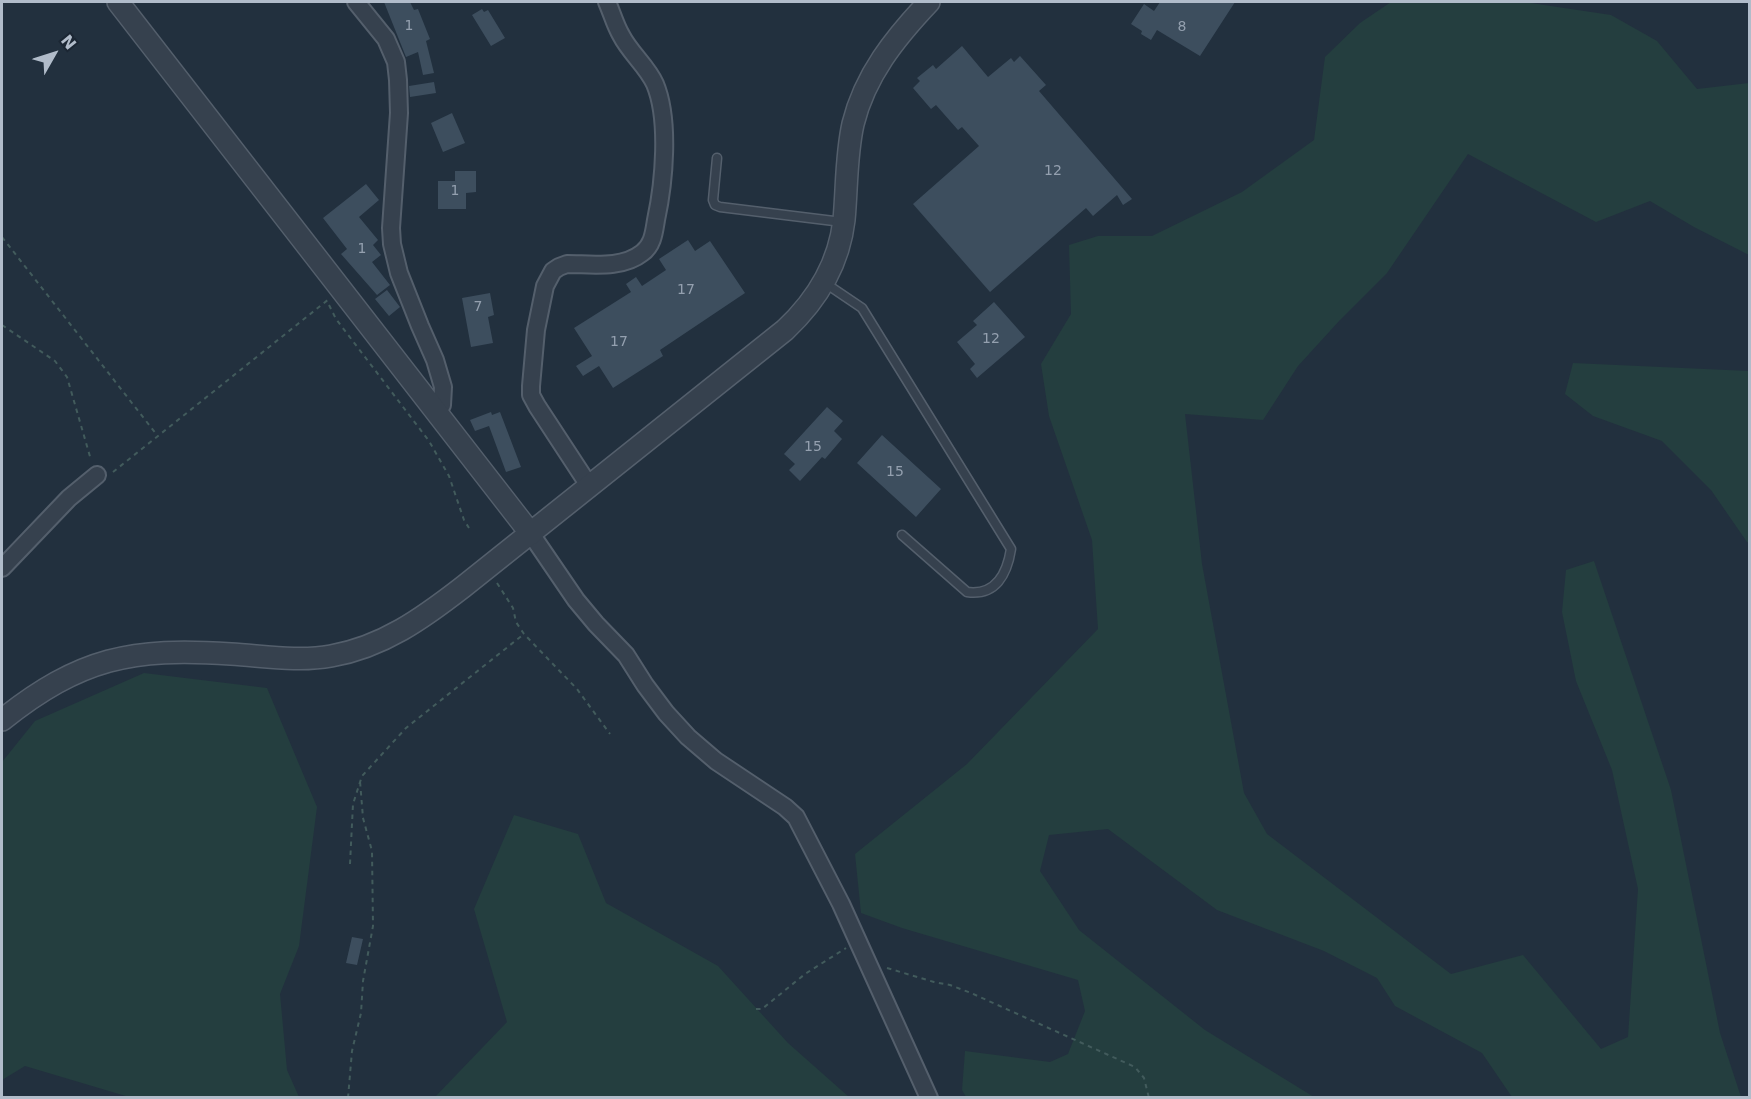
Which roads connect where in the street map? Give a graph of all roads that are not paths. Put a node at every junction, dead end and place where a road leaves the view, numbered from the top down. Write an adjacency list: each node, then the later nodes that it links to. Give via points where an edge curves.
1 (118, 2): 8 (street, via 336,294)
2 (356, 2): 8 (street, via 386,39 396,62 400,96 392,244 440,378 444,397)
3 (607, 2): 10 (street, via 621,36 655,85 664,155 659,206 651,243 644,252 623,263 567,264 548,278 536,330 531,386 537,406)
4 (929, 2): 6 (street, via 878,64 860,102 849,149)
5 (717, 158): 6 (lane, via 714,205)
6 (844, 222): 7 (street, via 840,246)
7 (825, 283): 10 (street, via 785,330); 12 (lane, via 862,308 1011,549 1009,566 989,589 978,594 967,592)
8 (437, 413): 11 (street)
9 (98, 475): 13 (street, via 69,498)
10 (590, 487): 11 (street)
11 (531, 534): 14 (street, via 427,615 372,645 314,658 192,651 138,654 62,678); 15 (street, via 576,600 626,655 688,737 796,817)
12 (902, 535)
13 (2, 568)
14 (2, 720)
15 (929, 1098)

